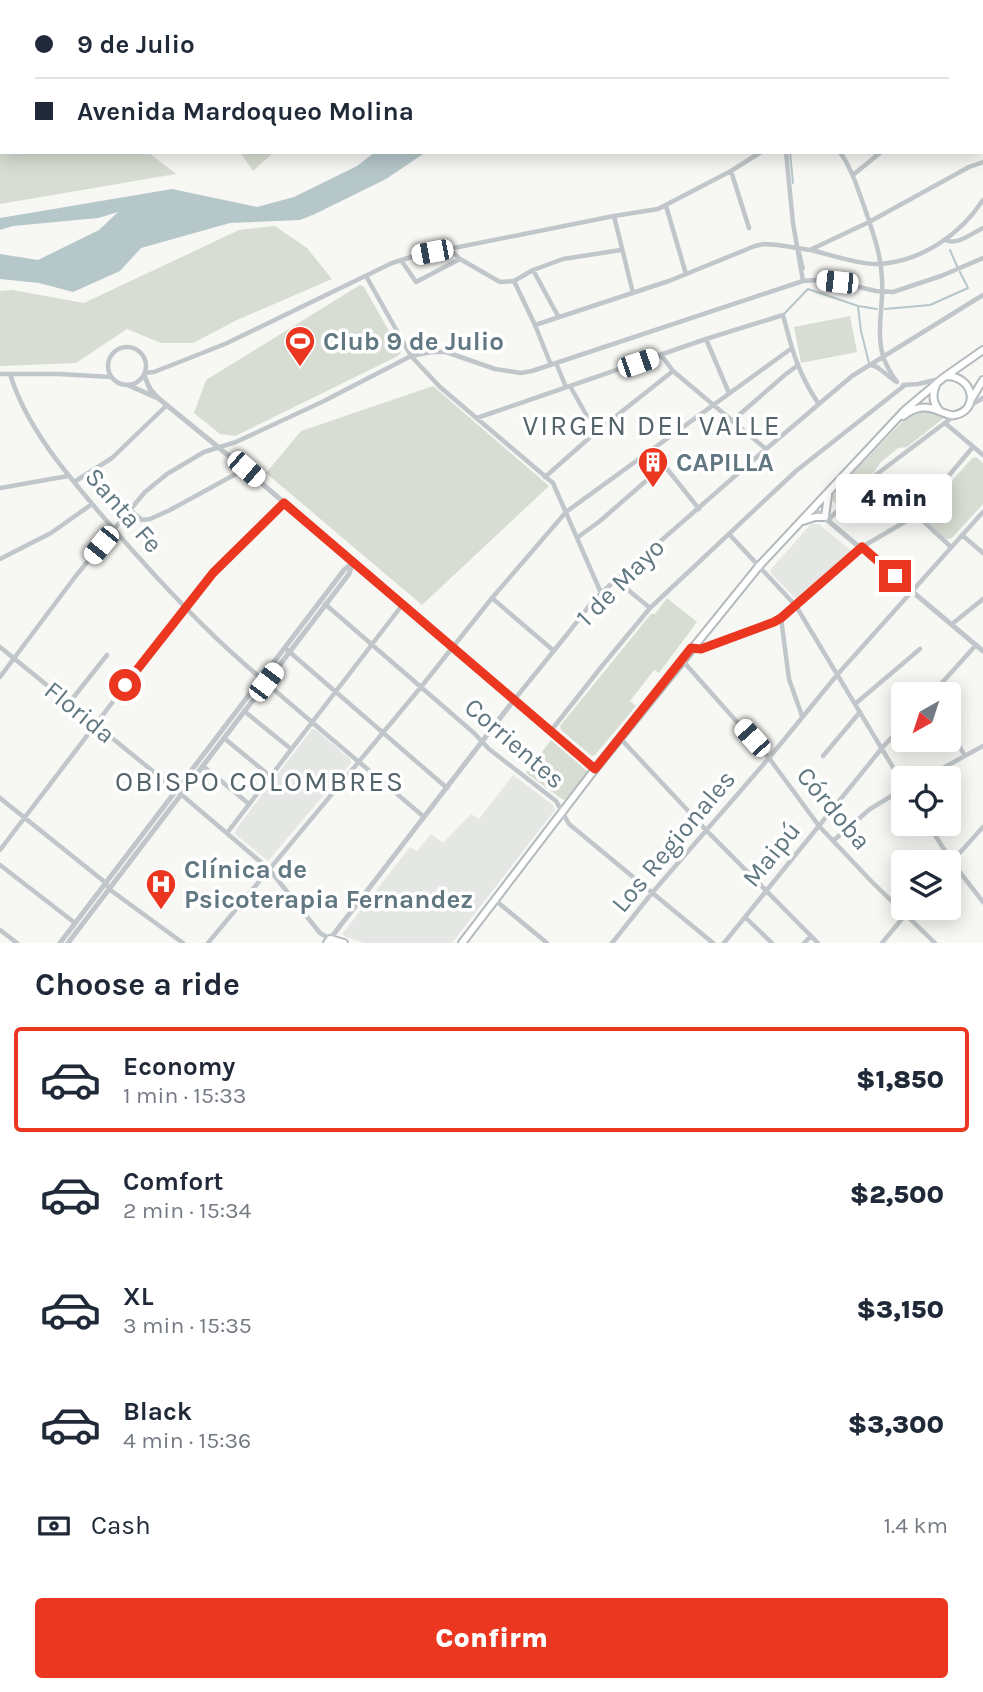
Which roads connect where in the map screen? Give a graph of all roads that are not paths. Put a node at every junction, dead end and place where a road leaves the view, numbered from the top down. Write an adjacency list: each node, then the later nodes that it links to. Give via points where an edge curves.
1 (758, 154): 6 (street)
2 (786, 154): 15 (street)
3 (841, 154): 7 (street)
4 (879, 154): 7 (street)
5 (983, 162): 11 (street)
6 (732, 171): 9 (street); 12 (street)
7 (853, 175): 11 (street)
8 (983, 200): 14 (street)
9 (666, 206): 10 (street); 24 (street)
10 (614, 216): 16 (street); 17 (street)
11 (869, 222): 18 (street); 22 (street)
12 (749, 228)
13 (983, 228): 14 (street, via 955,242)
14 (946, 239): 22 (street, via 911,257)
15 (796, 247): 18 (street); 24 (street, via 764,244); 27 (street)
16 (450, 249): 20 (street); 21 (street)
17 (621, 250): 23 (street, via 563,259); 28 (street)
18 (810, 250): 22 (street)
19 (983, 258): 29 (street)
20 (401, 260): 21 (street, via 416,282); 25 (street)
21 (460, 260): 26 (street, via 500,282)
22 (881, 264): 29 (street)
23 (533, 270): 26 (street); 31 (street)
24 (686, 274): 28 (street)
25 (366, 276): 37 (street); 45 (street, via 225,344)
26 (514, 281): 32 (street)
27 (803, 281): 29 (street, via 837,282); 39 (street)
28 (633, 293): 31 (street)
29 (883, 293): 38 (street)
30 (983, 295): 38 (street, 1 de Mayo)
31 (558, 316): 32 (street)
32 (535, 325): 39 (street)
33 (706, 339): 34 (street, via 783,315); 36 (street); 54 (street)
34 (792, 348): 41 (street); 54 (street)
35 (983, 349): 47 (main road)
36 (662, 355): 42 (street); 53 (street)
37 (411, 356): 39 (street, via 446,352 521,373); 63 (street); 68 (street, via 323,402)
38 (883, 357): 40 (street, 1 de Mayo); 49 (street)
39 (554, 364): 53 (street)
40 (870, 364): 49 (street); 57 (street, 1 de Mayo)
41 (797, 366): 57 (street); 64 (street)
42 (673, 371): 59 (street); 67 (street)
43 (0, 374): 44 (street)
44 (10, 374): 46 (street); 74 (street, Santa Fe, via 34,425)
45 (144, 374): 46 (street, via 143,355 126,348 111,358); 51 (street); 55 (street)
46 (112, 377): 51 (street)
47 (944, 377): 50 (main road); 52 (street); 60 (main road, via 958,378 968,386)
48 (983, 381): 60 (main road)
49 (897, 382): 52 (street)
50 (936, 384): 61 (main road, via 933,397); 66 (main road)
51 (128, 385): 55 (street)
52 (905, 385): 92 (street, via 796,471)
53 (568, 387): 63 (street); 67 (street)
54 (729, 393): 59 (street)
55 (158, 398): 58 (street)
56 (983, 398): 60 (street)
57 (818, 403): 70 (street, 1 de Mayo)
58 (167, 405): 68 (street); 78 (street, via 112,458)
59 (712, 405): 64 (street); 71 (street)
60 (968, 405): 62 (main road)
61 (940, 411): 62 (main road); 66 (main road, via 914,408)
62 (955, 415): 65 (street)
63 (477, 418): 75 (street)
64 (732, 421): 70 (street)
65 (944, 423): 69 (street); 76 (street)
66 (888, 429): 80 (main road)
67 (596, 432): 75 (street)
68 (219, 447): 73 (street); 85 (street, via 161,479)
69 (973, 447): 72 (street); 88 (street)
70 (766, 449): 84 (street, 1 de Mayo)
71 (652, 450): 84 (street); 86 (street)
72 (983, 456)
73 (246, 469): 81 (street); 85 (street, via 150,519 142,520)
74 (69, 476): 78 (street, Santa Fe); 79 (street)
75 (545, 477): 86 (street, via 553,483)
76 (873, 477): 88 (street); 89 (street)
77 (647, 480): 94 (street)
78 (74, 482): 82 (street, Santa Fe)
79 (0, 488)
80 (830, 490): 83 (main road); 89 (main road)
81 (284, 503): 99 (street); 109 (street)
82 (92, 504): 91 (street, Santa Fe); 98 (street, via 51,533)
83 (813, 508): 89 (street); 90 (main road)
84 (699, 509): 101 (street, 1 de Mayo)
85 (130, 510): 91 (street)
86 (566, 512): 94 (street); 104 (street)
87 (983, 512): 93 (street, Los Regionales)
88 (917, 513): 95 (street); 96 (street)
89 (826, 518): 90 (main road); 95 (street)
90 (797, 524): 100 (main road)
91 (114, 529): 109 (street, Santa Fe); 123 (street)
92 (729, 534): 100 (street); 110 (street)
93 (962, 535): 96 (street, Los Regionales); 97 (street)
94 (577, 537): 103 (street)
95 (862, 547): 102 (street); 108 (street)
96 (951, 547): 102 (street, Los Regionales)
97 (983, 553)
98 (0, 559)
99 (354, 562): 106 (street); 107 (street)
100 (759, 566): 108 (street); 117 (main road)
101 (616, 580): 103 (street, 1 de Mayo); 110 (street)
102 (912, 590): 112 (street); 125 (street, Los Regionales)
103 (601, 593): 120 (street, 1 de Mayo)
104 (492, 598): 116 (street); 120 (street)
105 (983, 599): 112 (street)
106 (323, 603): 113 (street, Corrientes); 119 (street)
107 (402, 604): 113 (street); 116 (street)
108 (796, 606): 111 (street); 125 (street)
109 (185, 607): 127 (street, Santa Fe); 138 (street)
110 (650, 608): 140 (street)
111 (781, 618): 117 (street, via 701,649); 136 (street, via 789,678)
112 (952, 624): 114 (street)
113 (372, 644): 129 (street, Corrientes); 130 (street)
114 (976, 646): 121 (street); 128 (street)
115 (0, 647): 123 (street, Florida)
116 (453, 647): 129 (street); 131 (street)
117 (691, 648): 124 (main road)
118 (920, 649): 133 (street)
119 (287, 650): 127 (street); 130 (street)
120 (554, 651): 131 (street, 1 de Mayo)
121 (983, 651)
122 (107, 655): 132 (street)
123 (14, 658): 126 (street); 132 (street, Florida)
124 (682, 660): 142 (main road); 151 (street, Córdoba)
125 (837, 675): 133 (street); 136 (street, Los Regionales)
126 (0, 677)
127 (264, 680): 134 (street); 137 (street, Santa Fe); 159 (street)
128 (943, 682)
129 (421, 687): 139 (street); 144 (street, Corrientes)
130 (335, 691): 137 (street); 139 (street)
131 (514, 701): 140 (street); 144 (street, 1 de Mayo)
132 (69, 703): 138 (street, Florida)
133 (855, 704): 135 (street)
134 (244, 711): 141 (street); 147 (street)
135 (860, 712): 146 (street); 149 (street)
136 (802, 717): 151 (street, Los Regionales)
137 (312, 721): 147 (street); 152 (street, Santa Fe)
138 (95, 724): 159 (street, Florida); 164 (street)
139 (383, 732): 152 (street); 158 (street)
140 (550, 732): 156 (street)
141 (224, 738): 153 (street); 157 (street)
142 (620, 738): 156 (main road); 168 (street)
143 (891, 738): 146 (street, Maipú)
144 (482, 742): 158 (street, 1 de Mayo); 163 (street, Corrientes, via 556,801)
145 (983, 746): 150 (street)
146 (882, 748): 154 (street); 166 (street, Maipú)
147 (291, 749): 157 (street)
148 (961, 749): 150 (street)
149 (823, 756)
150 (965, 756): 155 (street)
151 (769, 758): 166 (street, Córdoba); 168 (street, Los Regionales)
152 (359, 761): 165 (street, Santa Fe); 174 (street)
153 (202, 766): 159 (street); 162 (street)
154 (892, 766)
155 (947, 766)
156 (595, 769): 163 (main road)
157 (270, 776): 162 (street)
158 (447, 788): 165 (street, 1 de Mayo)
159 (178, 793): 169 (street, Florida); 176 (street)
160 (891, 795): 170 (street)
161 (0, 798): 164 (street)
162 (249, 804): 169 (street)
163 (562, 812): 178 (street, Corrientes, via 569,824); 180 (main road)
164 (24, 817): 171 (street); 176 (street)
165 (424, 817): 188 (street, 1 de Mayo)
166 (818, 826): 170 (street, Córdoba); 177 (street, Maipú)
167 (983, 827): 172 (street)
168 (706, 830): 177 (street); 178 (street, Los Regionales)
169 (227, 833): 174 (street, Florida)
170 (833, 841): 179 (street, Córdoba)
171 (0, 850)
172 (961, 852)
173 (0, 865): 185 (street)
174 (269, 869): 188 (street, Florida); 193 (street)
175 (961, 877): 181 (street)
176 (107, 886): 185 (street); 191 (street); 192 (street)
177 (766, 891): 182 (street, Maipú); 187 (street)
178 (652, 892): 197 (street, Los Regionales); 198 (street, Corrientes)
179 (891, 899)
180 (495, 900): 195 (main road); 196 (street)
181 (983, 902)
182 (745, 917): 199 (street, Maipú); 200 (street)
183 (901, 920): 203 (street)
184 (912, 920): 204 (street, Córdoba)
185 (75, 923): 190 (street)
186 (0, 930): 189 (street)
187 (811, 936): 201 (street); 202 (street)
188 (329, 941): 194 (main road, Florida)
189 (17, 943)
190 (60, 943)
191 (68, 943)
192 (183, 943)
193 (208, 943)
194 (344, 943)
195 (462, 943)
196 (547, 943)
197 (612, 943)
198 (713, 943)
199 (724, 943)
200 (772, 943)
201 (804, 943)
202 (818, 943)
203 (882, 943)
204 (935, 943)

